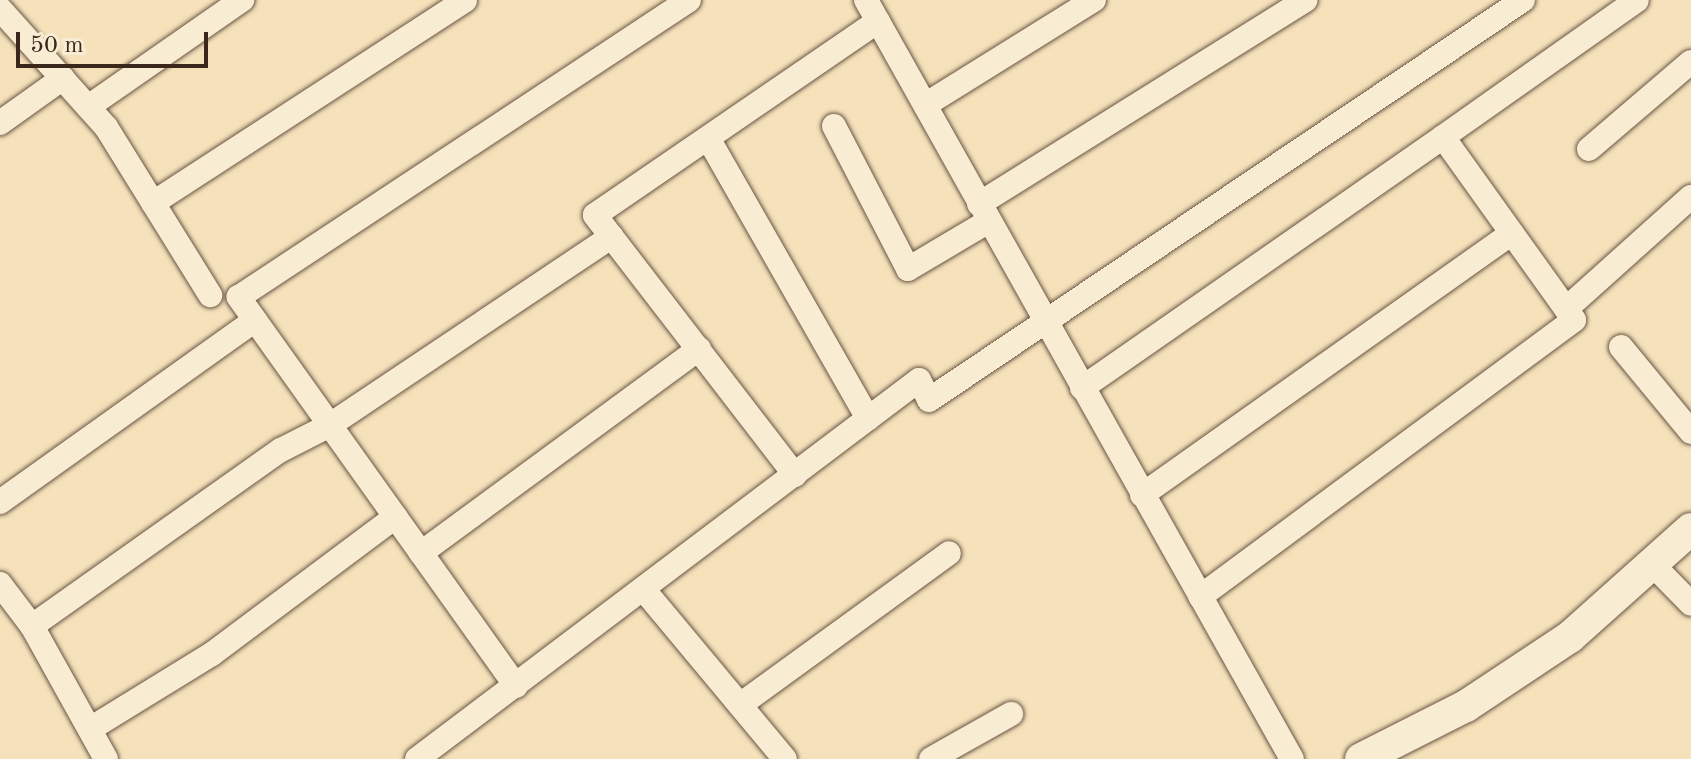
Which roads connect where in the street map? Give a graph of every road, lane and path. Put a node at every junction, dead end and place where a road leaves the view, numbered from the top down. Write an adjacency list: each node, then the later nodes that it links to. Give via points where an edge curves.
1 (242, 0): 14 (street)
2 (465, 0): 21 (street)
3 (689, 0): 27 (street, via 239,297)
4 (1094, 0): 13 (street)
5 (1306, 0): 9 (street)
6 (1523, 0): 28 (street)
7 (1637, 0): 17 (street)
8 (871, 6): 13 (street); 18 (street)
9 (1277, 8): 22 (street)
10 (0, 9): 12 (street)
11 (1691, 61): 19 (street)
12 (63, 78): 14 (street); 15 (street)
13 (925, 105): 22 (street)
14 (88, 107): 21 (street)
15 (0, 123)
16 (834, 126): 22 (street, via 908,269)
17 (1443, 137): 23 (street); 31 (street)
18 (708, 138): 24 (street, via 595,215); 32 (street)
19 (1589, 149)
20 (1691, 197): 26 (street)
21 (153, 203): 25 (street)
22 (984, 212): 28 (street)
23 (1512, 233): 26 (street); 36 (street)
24 (612, 236): 30 (street); 33 (street)
25 (210, 295)
26 (1566, 309): 45 (street, via 1574,320)
27 (255, 320): 33 (street); 37 (street)
28 (1045, 321): 31 (street); 32 (street, via 929,400 919,380)
29 (1621, 347): 34 (street)
30 (699, 349): 35 (street); 40 (street)
31 (1082, 388): 36 (street)
32 (868, 419): 35 (street)
33 (330, 425): 38 (street); 47 (street, via 281,450)
34 (1691, 432)
35 (795, 475): 44 (street)
36 (1142, 495): 45 (street)
37 (0, 502)
38 (395, 517): 40 (street); 51 (street, via 212,654)
39 (1691, 529): 42 (street)
40 (421, 553): 48 (street)
41 (949, 553): 49 (street)
42 (1653, 565): 46 (street); 52 (street, via 1570,637 1466,706)
43 (0, 584): 47 (street)
44 (644, 590): 48 (street); 49 (street)
45 (1200, 597): 57 (street)
46 (1691, 604)
47 (32, 626): 51 (street)
48 (516, 686): 54 (street)
49 (740, 705): 55 (street)
50 (1011, 714): 56 (street)
51 (90, 729): 53 (street)
52 (1370, 757)
53 (106, 759)
54 (417, 759)
55 (785, 759)
56 (931, 759)
57 (1292, 759)

